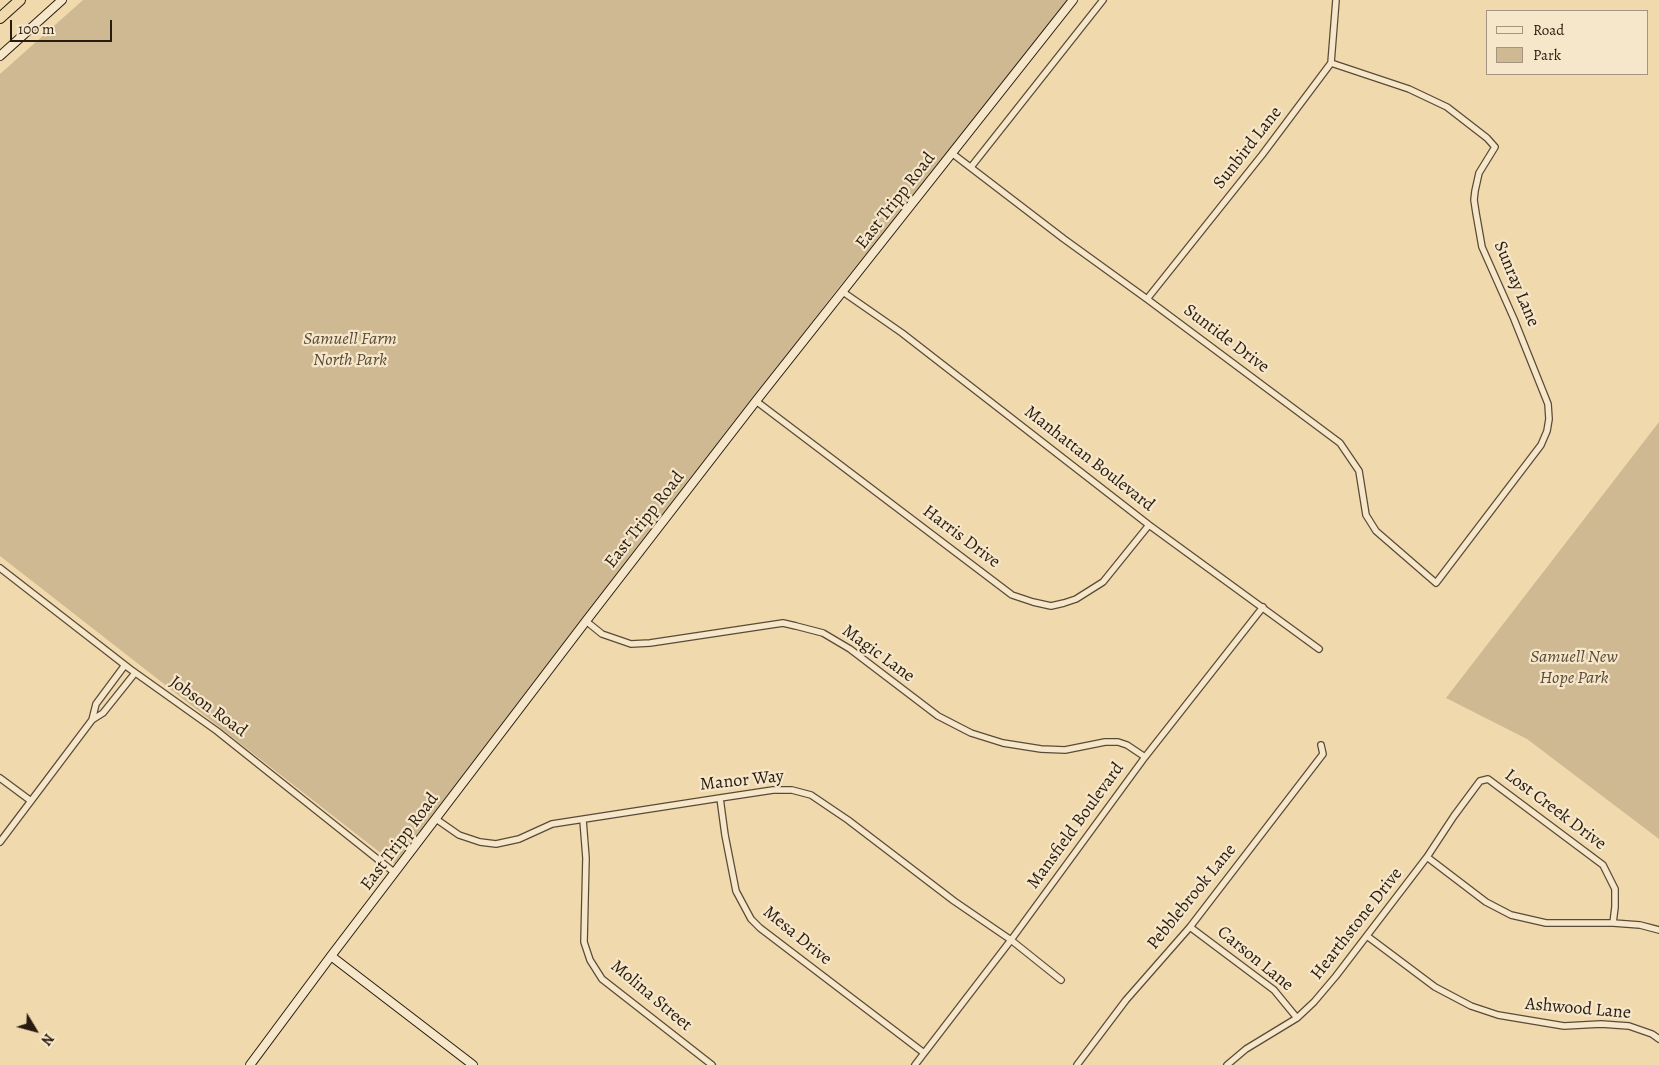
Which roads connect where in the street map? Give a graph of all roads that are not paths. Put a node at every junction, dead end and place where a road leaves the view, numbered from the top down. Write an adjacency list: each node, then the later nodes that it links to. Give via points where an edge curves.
1 (20, 0): 6 (highway)
2 (62, 0): 7 (street)
3 (1073, 0): 9 (street, East Tripp Road)
4 (1103, 0): 10 (street)
5 (1336, 0): 8 (street)
6 (0, 18)
7 (0, 56)
8 (1331, 63): 12 (street, Sunbird Lane); 16 (street, Sunray Lane, via 1447,106 1495,147 1479,173 1475,191 1482,247 1548,404 1549,420 1541,445)
9 (953, 154): 10 (street, Suntide Drive); 11 (street, East Tripp Road)
10 (971, 167): 12 (street, Suntide Drive)
11 (843, 292): 13 (street, East Tripp Road); 14 (street, Manhattan Boulevard, via 902,333)
12 (1147, 299): 16 (street, Suntide Drive, via 1340,443 1360,471 1366,515 1376,531)
13 (756, 401): 14 (street, Harris Drive, via 1012,595 1033,602 1051,606 1064,603 1103,582); 18 (street, East Tripp Road)
14 (1149, 525): 17 (street, Manhattan Boulevard)
15 (0, 568): 20 (street, Jobson Road)
16 (1436, 583)
17 (1263, 607): 19 (street, Manhattan Boulevard); 24 (street, Mansfield Boulevard)
18 (586, 621): 24 (street, Magic Lane, via 602,634 631,644 783,623 796,626 830,637 938,716 971,733 1003,743 1065,750 1118,742); 29 (street, East Tripp Road)
19 (1319, 649)
20 (125, 665): 21 (street, Jobson Road); 22 (street, via 96,704)
21 (135, 672): 22 (street, via 103,713); 33 (street, Jobson Road, via 217,731)
22 (92, 720): 28 (street)
23 (1321, 745): 35 (street, Pebblebrook Lane, via 1323,754)
24 (1145, 757): 38 (street, Mansfield Boulevard)
25 (0, 778): 28 (street)
26 (1488, 779): 32 (street, Hearthstone Drive, via 1480,781); 34 (street, Lost Creek Drive, via 1603,864 1615,889)
27 (720, 798): 30 (street, Manor Way); 38 (street, Manor Way, via 773,790 811,795); 43 (street, Mesa Drive, via 736,891 750,919)
28 (31, 801): 31 (street)
29 (436, 819): 30 (street, Manor Way, via 459,835 496,844 519,839 552,824); 33 (street, East Tripp Road)
30 (583, 820): 46 (street, Molina Street, via 586,858 584,942 590,960 602,979)
31 (0, 842)
32 (1426, 857): 34 (street, via 1486,902 1510,915 1546,923); 37 (street, Hearthstone Drive)
33 (395, 873): 39 (street, East Tripp Road)
34 (1612, 923): 36 (street)
35 (1190, 927): 41 (street, Carson Lane, via 1274,990); 48 (street, Pebblebrook Lane, via 1126,1000)
36 (1659, 930)
37 (1366, 936): 41 (street, Hearthstone Drive, via 1322,994); 42 (street, Ashwood Lane, via 1435,987 1471,1006 1498,1015 1564,1026 1629,1026)
38 (1011, 940): 40 (street, Manor Way); 43 (street, Mansfield Boulevard)
39 (331, 956): 44 (street, East Tripp Road); 45 (street)
40 (1061, 980)
41 (1297, 1018): 49 (street, Hearthstone Drive, via 1246,1048)
42 (1659, 1039)
43 (924, 1053): 47 (street, Mansfield Boulevard)
44 (250, 1065)
45 (473, 1065)
46 (712, 1065)
47 (915, 1065)
48 (1077, 1065)
49 (1227, 1065)

